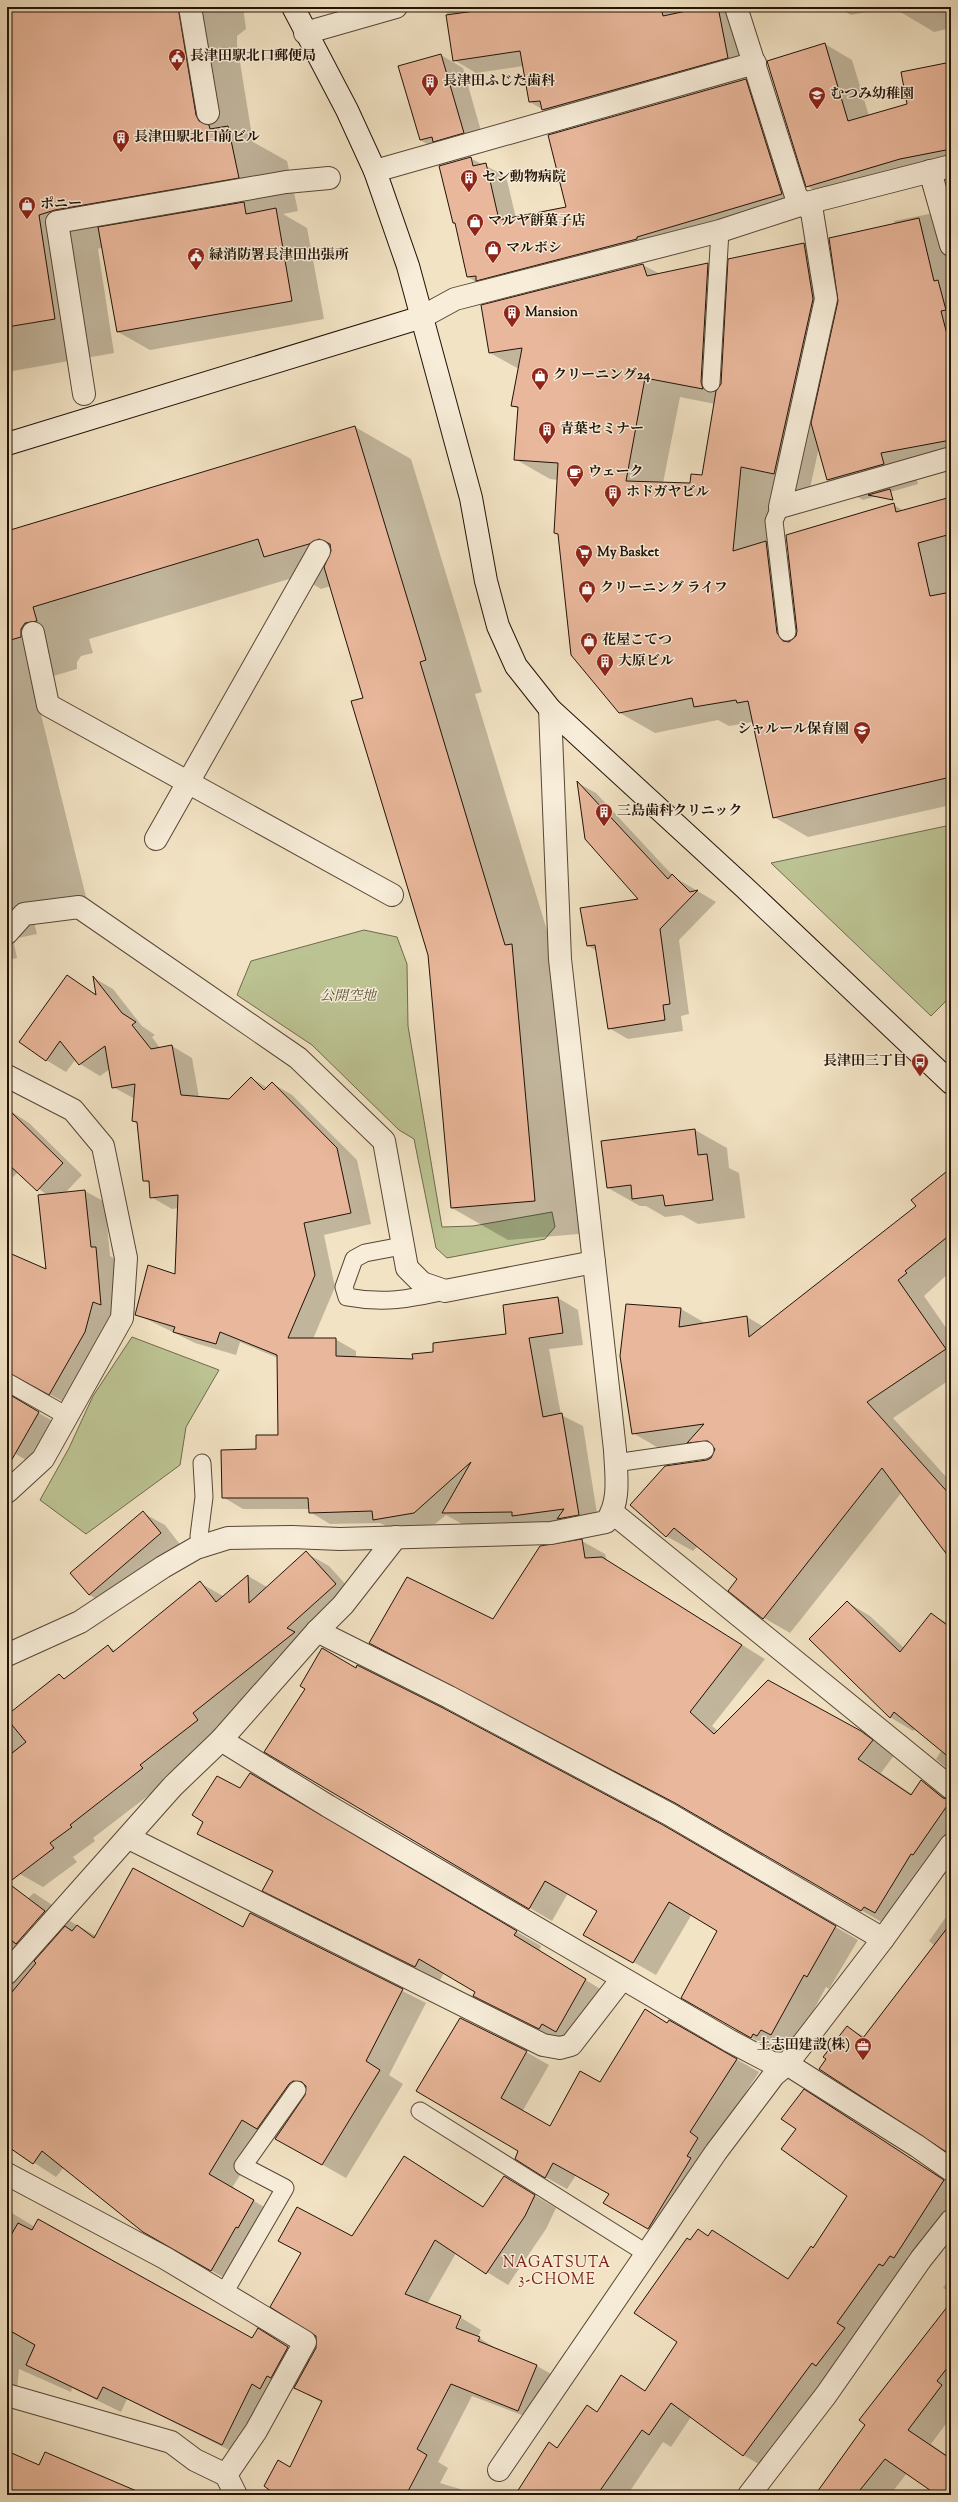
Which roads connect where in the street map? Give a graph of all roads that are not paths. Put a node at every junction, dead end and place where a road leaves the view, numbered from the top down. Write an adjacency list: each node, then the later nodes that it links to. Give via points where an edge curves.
1 (190, 7): 7 (street)
2 (293, 7): 5 (street)
3 (396, 7): 5 (street)
4 (736, 7): 6 (street)
5 (305, 33): 9 (street, via 347,110)
6 (755, 63): 9 (street); 12 (street, via 796,196)
7 (208, 113)
8 (951, 166): 10 (street)
9 (375, 171): 15 (street, via 408,266)
10 (930, 172): 12 (street); 14 (street)
11 (329, 178): 17 (street, via 286,182 57,222)
12 (803, 204): 13 (street); 20 (street, via 812,212 826,300)
13 (720, 231): 15 (street, via 455,299); 16 (lane)
14 (951, 245)
15 (422, 316): 18 (street); 24 (street, via 471,498 486,581 498,626 516,666)
16 (711, 383)
17 (84, 394)
18 (7, 444)
19 (951, 458): 20 (street)
20 (780, 507): 22 (lane, via 774,521)
21 (319, 550): 25 (street)
22 (787, 632)
23 (33, 633): 25 (street, via 48,705)
24 (550, 709): 30 (street, via 745,888); 32 (street, via 560,959)
25 (189, 782): 26 (street); 27 (street)
26 (156, 839)
27 (392, 895)
28 (7, 932): 31 (street, via 24,914 80,906 298,1058 384,1141)
29 (7, 1076): 35 (street, via 73,1110 103,1146 126,1258 122,1318)
30 (951, 1083)
31 (402, 1246): 33 (street, via 407,1268 422,1283); 33 (lane, via 366,1253 354,1259 344,1287 347,1297 374,1302 402,1301)
32 (594, 1262): 33 (street); 38 (street)
33 (445, 1291)
34 (7, 1382): 35 (lane)
35 (67, 1416): 39 (street, via 43,1459)
36 (705, 1450): 38 (lane)
37 (202, 1462): 42 (lane, via 204,1497 199,1536)
38 (616, 1463): 40 (street, via 617,1487)
39 (7, 1492)
40 (613, 1513): 41 (street, via 606,1522 551,1533); 46 (street)
41 (396, 1537): 42 (street, via 228,1538); 43 (street, via 343,1605)
42 (204, 1546): 44 (street, via 163,1567 80,1622)
43 (317, 1631): 45 (street); 49 (street, via 456,1701 669,1814)
44 (7, 1655)
45 (221, 1740): 47 (street, via 173,1786); 51 (street, via 328,1806)
46 (951, 1788)
47 (129, 1838): 50 (street); 51 (street, via 543,2045 560,2048 571,2045)
48 (951, 1844): 49 (street)
49 (883, 1939): 52 (street)
50 (7, 1973)
51 (622, 1978): 52 (street, via 772,2063)
52 (787, 2064): 55 (street, via 918,2146); 58 (street, via 774,2075 716,2152)
53 (297, 2090): 59 (lane, via 243,2166 286,2188)
54 (420, 2111): 58 (lane)
55 (951, 2170)
56 (7, 2174): 59 (street)
57 (951, 2221): 64 (street, via 826,2395)
58 (646, 2253): 61 (street)
59 (224, 2292): 62 (street, via 305,2342 256,2431)
60 (7, 2395): 62 (street, via 171,2442 195,2460)
61 (499, 2470)
62 (226, 2475): 63 (street)
63 (236, 2495)
64 (749, 2495)

